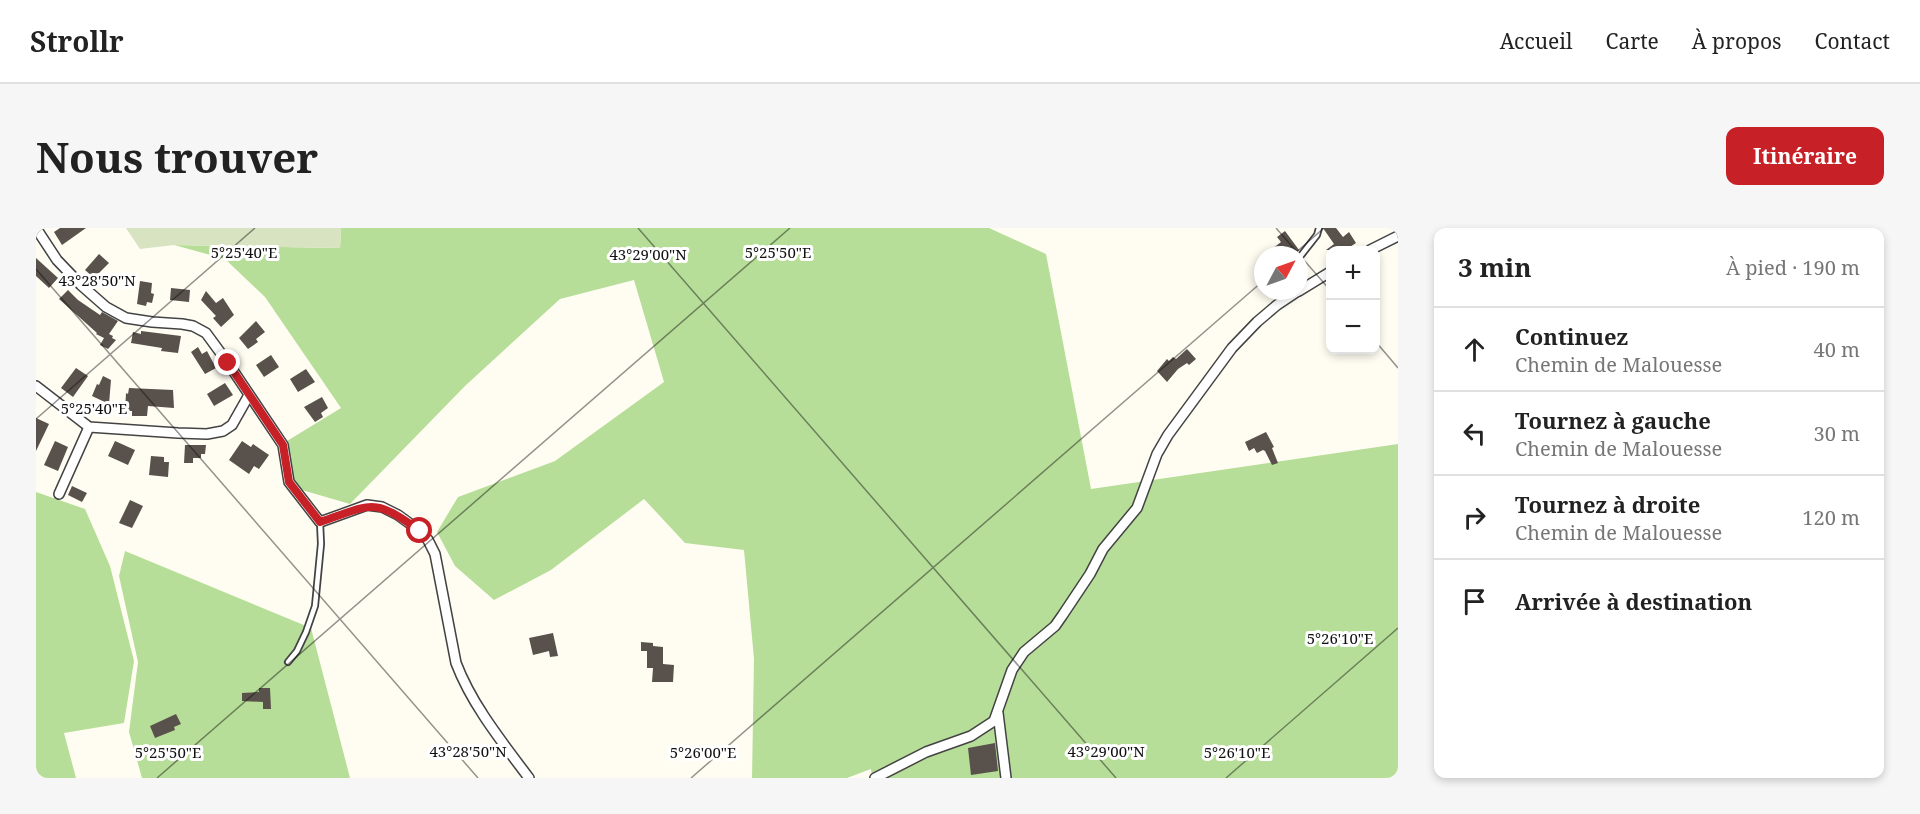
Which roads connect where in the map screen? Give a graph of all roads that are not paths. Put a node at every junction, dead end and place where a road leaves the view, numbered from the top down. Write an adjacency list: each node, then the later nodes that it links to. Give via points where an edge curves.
1 (36, 228): 10 (street, via 57,260 106,307 126,318 193,326 206,333)
2 (1319, 228): 4 (lane)
3 (1398, 236): 5 (street)
4 (1308, 246)
5 (1378, 246)
6 (1326, 274): 7 (street)
7 (1308, 285)
8 (1284, 300): 15 (street, via 1232,348 1168,435 1137,508 1103,549 1062,616 1024,652 1012,670)
9 (36, 386): 11 (street)
10 (249, 395): 11 (street, via 232,425 223,431 207,434); 13 (street, via 283,445 289,482)
11 (89, 427): 12 (street)
12 (59, 494)
13 (320, 522): 14 (lane, via 315,606 297,651); 16 (street, via 367,505 382,507 428,540 435,554 462,678)
14 (288, 662)
15 (998, 713): 17 (street, via 994,721 971,736 926,752); 18 (street)
16 (529, 778)
17 (875, 778)
18 (1006, 778)

